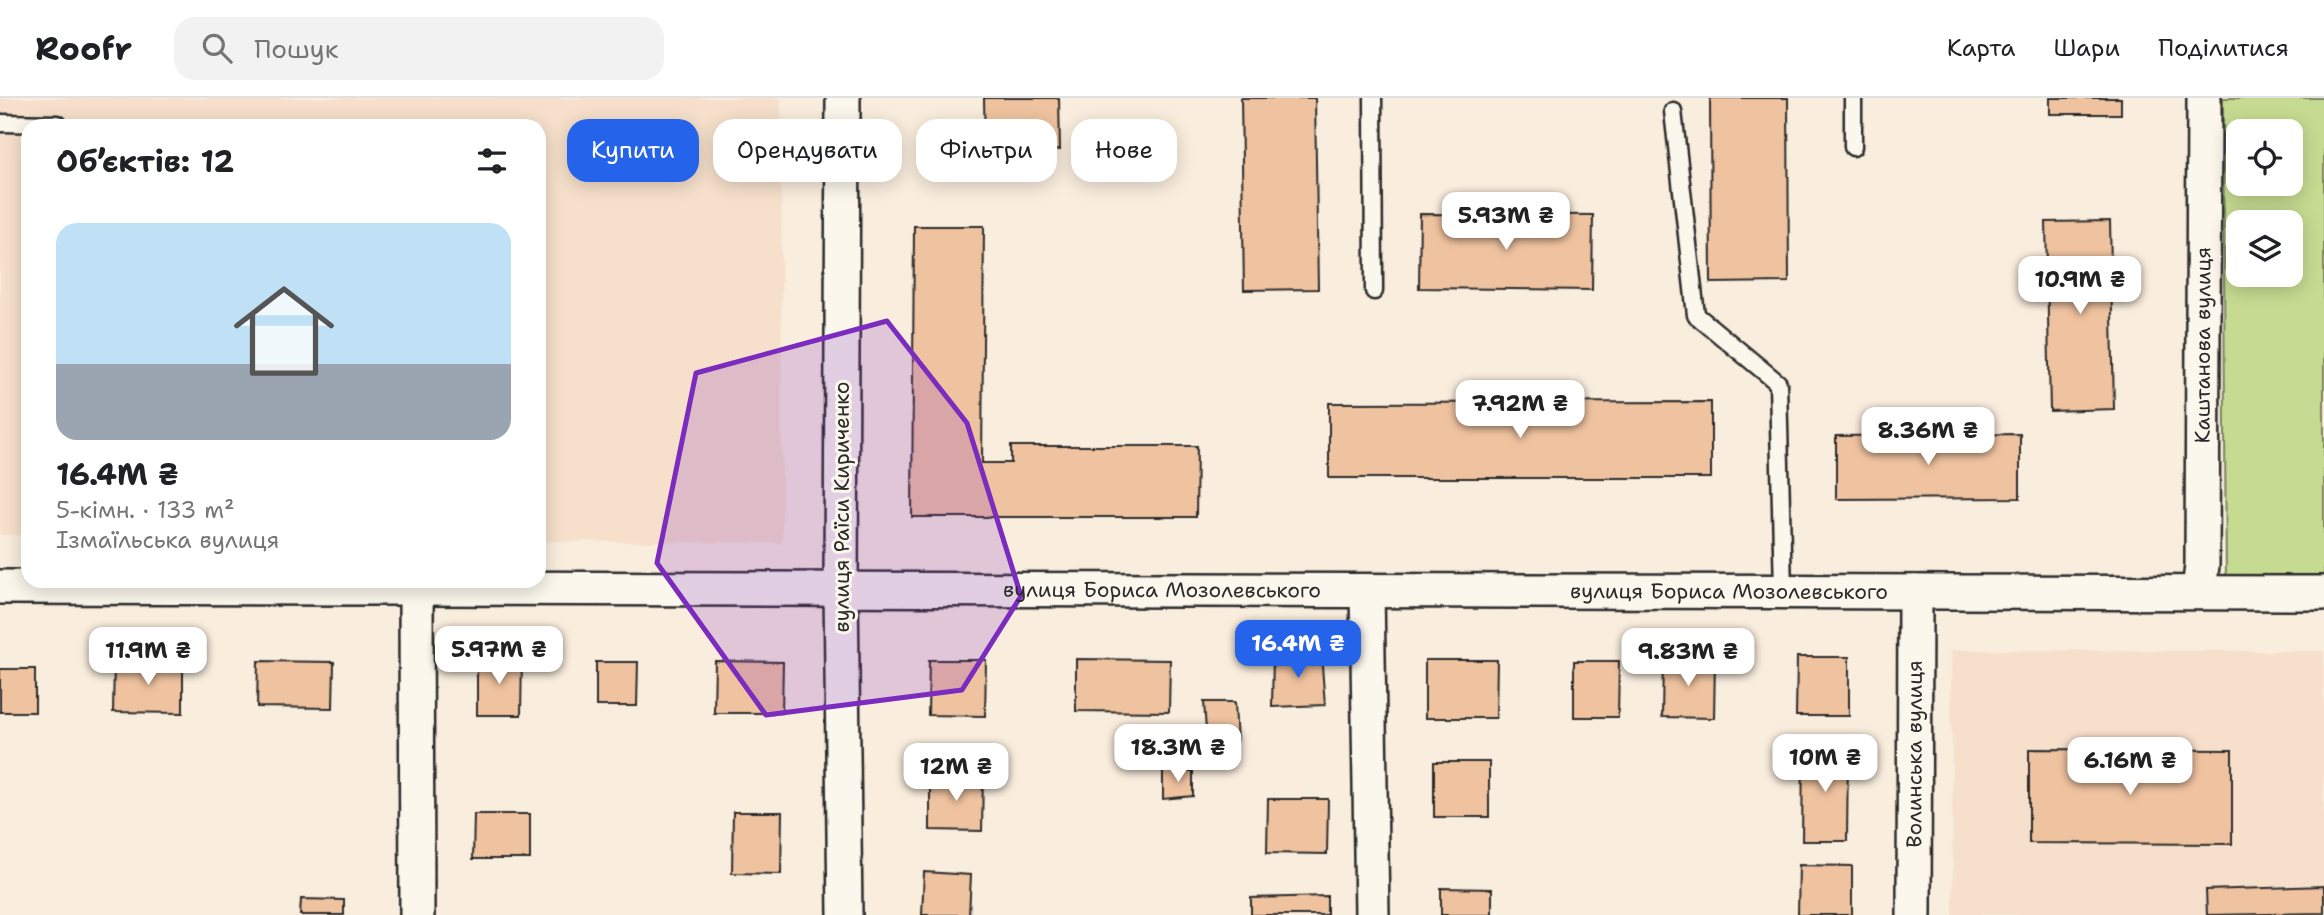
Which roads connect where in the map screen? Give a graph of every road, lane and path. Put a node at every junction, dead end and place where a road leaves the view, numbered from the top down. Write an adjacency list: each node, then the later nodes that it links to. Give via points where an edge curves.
1 (843, 98): 13 (street, вулиця Раїси Кириченко)
2 (1373, 98): 9 (lane)
3 (1853, 98): 8 (lane)
4 (2204, 98): 17 (street, Каштанова вулиця)
5 (1673, 111): 15 (lane, via 1696,315 1778,383)
6 (0, 123): 7 (lane)
7 (21, 123)
8 (1853, 147)
9 (1374, 291)
10 (0, 587): 11 (street, вулиця Бориса Мозолевського)
11 (21, 587)
12 (416, 588): 13 (street, вулиця Бориса Мозолевського); 19 (street)
13 (841, 589): 14 (street, вулиця Бориса Мозолевського); 20 (street, вулиця Раїси Кириченко)
14 (1367, 591): 15 (street, вулиця Бориса Мозолевського); 21 (street)
15 (1783, 592): 16 (street, вулиця Бориса Мозолевського)
16 (1915, 592): 17 (street, вулиця Бориса Мозолевського); 22 (street, Волинська вулиця)
17 (2199, 592): 18 (street, вулиця Бориса Мозолевського)
18 (2324, 593)
19 (417, 915)
20 (845, 915)
21 (1372, 915)
22 (1914, 915)

